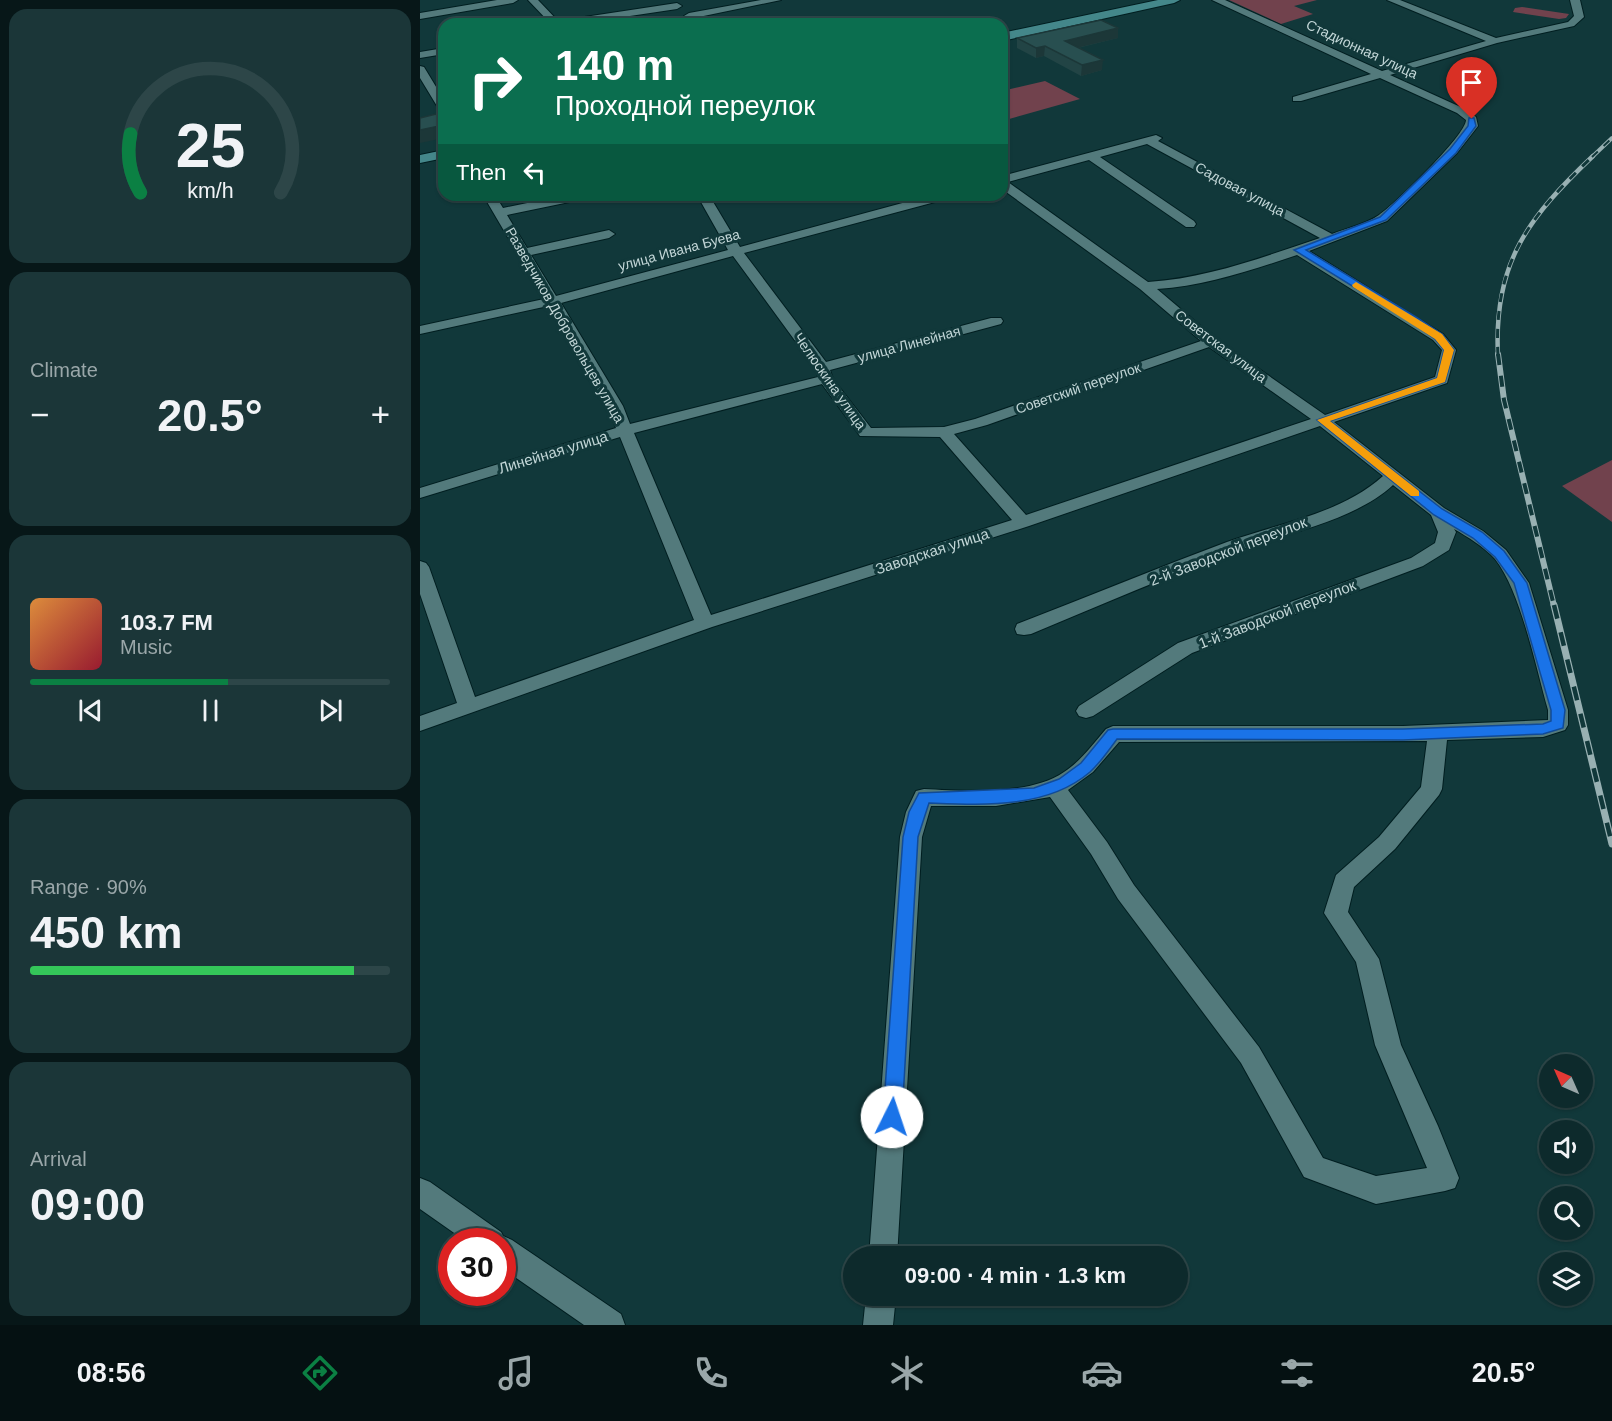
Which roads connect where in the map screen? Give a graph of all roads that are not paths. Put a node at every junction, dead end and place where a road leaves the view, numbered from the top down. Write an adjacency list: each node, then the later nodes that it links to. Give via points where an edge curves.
1 (513, 0): 9 (street)
2 (533, 0): 11 (street)
3 (776, 0): 10 (street)
4 (1174, 0): 14 (main road)
5 (1217, 0): 19 (street, Стадионная улица)
6 (1392, 0): 15 (street)
7 (1575, 0): 15 (street, via 1579,17 1576,20 1559,28)
8 (673, 3): 10 (street); 12 (street)
9 (420, 15)
10 (689, 16): 13 (street)
11 (551, 18)
12 (590, 18)
13 (691, 18)
14 (1008, 36)
15 (1495, 41): 19 (street)
16 (438, 52): 17 (street)
17 (420, 55)
18 (420, 69): 20 (street)
19 (1379, 75): 21 (street); 34 (street, Стадионная улица, via 1461,111 1472,119 1472,126 1453,151 1383,218)
20 (438, 99)
21 (1297, 99)
22 (438, 155): 24 (main road)
23 (1091, 156): 25 (street); 32 (street); 34 (street, Садовая улица, via 1152,139)
24 (420, 159)
25 (1008, 180)
26 (1008, 186): 38 (street, Советская улица)
27 (493, 201): 31 (street, Разведчиков Добровольцев улица)
28 (555, 201): 31 (street)
29 (706, 201): 35 (street, Челюскина улица)
30 (922, 201): 35 (street, улица Ивана Буева)
31 (501, 212): 37 (street, Разведчиков Добровольцев улица)
32 (1190, 224)
33 (609, 234): 37 (street)
34 (1331, 239): 36 (street, Стадионная улица)
35 (735, 250): 39 (street, улица Ивана Буева); 43 (street, Челюскина улица)
36 (1299, 250): 38 (street, Стадионная улица, via 1235,271); 44 (street, Заводская улица, via 1438,337 1449,350 1442,380)
37 (525, 252): 39 (street, Разведчиков Добровольцев улица)
38 (1145, 286): 42 (street, Советская улица)
39 (554, 301): 41 (street, улица Ивана Буева); 45 (street, Разведчиков Добровольцев улица)
40 (996, 321): 43 (street, улица Линейная)
41 (420, 330)
42 (1211, 342): 44 (street, Советская улица); 46 (street, Советский переулок)
43 (824, 374): 45 (street, Линейная улица); 46 (street, Челюскина улица, via 866,433)
44 (1322, 420): 47 (street, Советская улица); 50 (street, Заводская улица)
45 (626, 430): 48 (street, Линейная улица); 52 (street, Разведчиков Добровольцев улица)
46 (944, 432): 50 (street)
47 (1393, 476): 49 (street, Советская улица); 53 (street, 2-й Заводской переулок, via 1372,495 1303,524 1236,545)
48 (420, 493)
49 (1438, 512): 55 (street, 1-й Заводской переулок, via 1447,532 1443,546 1417,562 1185,648); 57 (street, Советская улица, via 1500,554 1520,583 1558,710 1558,725 1543,729)
50 (1023, 522): 52 (street, Заводская улица)
51 (420, 567): 54 (street)
52 (705, 623): 54 (street, Заводская улица)
53 (1024, 629)
54 (468, 707): 56 (street, Заводская улица)
55 (1086, 711)
56 (420, 724)
57 (1438, 733): 58 (street, via 1113,734 1086,767); 58 (street, via 1431,789 1387,843 1344,882 1336,913 1367,959 1388,1045 1445,1178 1376,1190 1314,1168 1250,1055 1126,892)
58 (1054, 786): 61 (street, via 1035,794 924,797 917,812 910,837)
59 (420, 1192): 60 (street)
60 (472, 1228)
61 (884, 1246)
62 (516, 1260): 64 (street)
63 (880, 1306): 65 (street)
64 (610, 1325)
65 (878, 1325)

